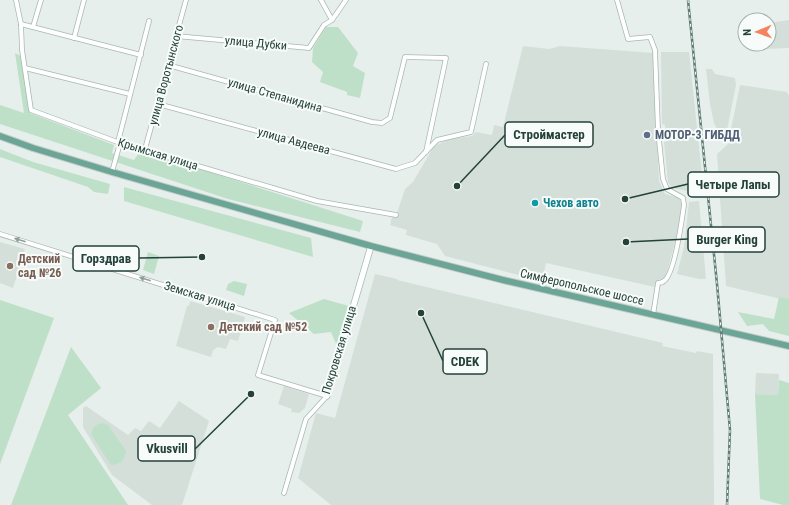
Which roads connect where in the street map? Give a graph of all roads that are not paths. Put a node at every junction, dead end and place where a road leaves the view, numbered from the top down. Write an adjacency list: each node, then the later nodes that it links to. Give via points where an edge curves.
1 (16, 0): 10 (street, Крымская улица)
2 (41, 0): 11 (street)
3 (84, 0): 13 (street)
4 (186, 0): 12 (street, улица Воротынского)
5 (321, 0): 8 (street)
6 (346, 0): 8 (street)
7 (618, 0): 28 (street, via 628,39 650,37 655,50 663,180 667,189 683,198 684,205 672,268 664,281 658,283)
8 (332, 20): 12 (street, улица Дубки, via 324,25 309,48)
9 (149, 21): 14 (street)
10 (21, 24): 11 (street); 17 (street, Крымская улица)
11 (33, 27): 13 (street)
12 (176, 36): 16 (street, улица Воротынского)
13 (74, 38): 14 (street)
14 (141, 55): 18 (street)
15 (486, 64): 23 (street, улица Авдеева, via 471,132 437,140)
16 (168, 65): 19 (street, улица Воротынского); 23 (street, улица Степанидина, via 382,123 390,118 405,57 446,58)
17 (25, 68): 18 (street); 21 (street, Крымская улица, via 31,110)
18 (130, 94): 21 (street)
19 (158, 104): 22 (street, улица Воротынского); 23 (street, улица Авдеева, via 396,169 415,163)
20 (0, 136): 24 (main road, Симферопольское шоссе)
21 (119, 142): 22 (street, Крымская улица); 24 (street)
22 (145, 150): 25 (street, Крымская улица, via 317,200)
23 (426, 152)
24 (112, 172): 27 (main road, Симферопольское шоссе)
25 (396, 215)
26 (0, 234): 30 (street, Земская улица, one-way to 26, via 258,375 275,320)
27 (371, 246): 28 (main road, Симферопольское шоссе); 30 (street, Покровская улица)
28 (653, 315): 29 (main road, Симферопольское шоссе)
29 (789, 346)
30 (327, 396): 31 (street, Покровская улица, via 306,419)
31 (284, 493)

